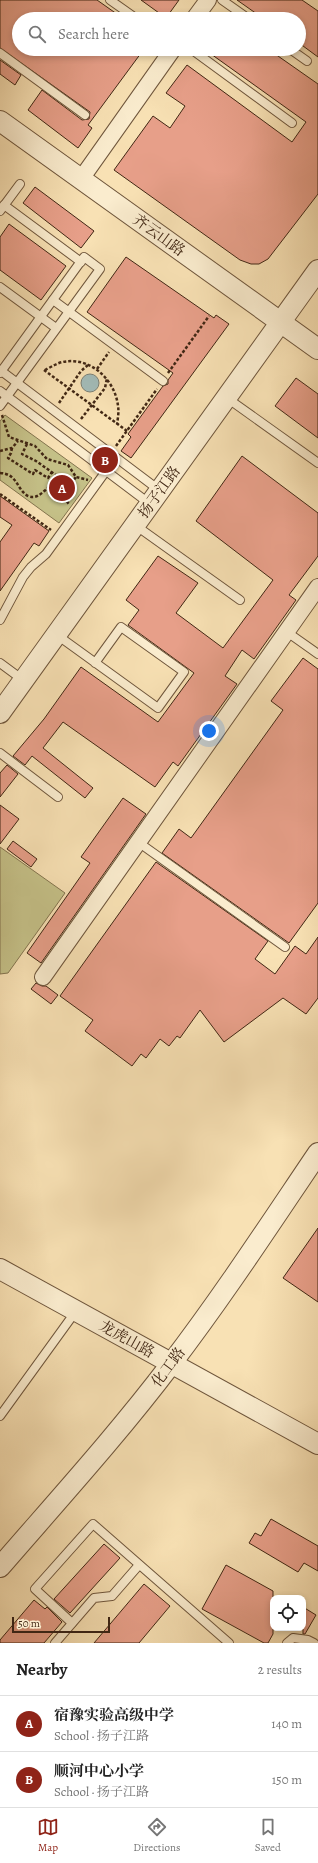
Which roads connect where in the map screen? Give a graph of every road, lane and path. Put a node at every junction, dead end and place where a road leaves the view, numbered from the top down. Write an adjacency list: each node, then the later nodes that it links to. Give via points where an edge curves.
1 (110, 0): 4 (lane)
2 (208, 0): 5 (street)
3 (222, 0): 6 (lane)
4 (127, 12)
5 (199, 12)
6 (238, 12)
7 (0, 53): 12 (lane)
8 (168, 56): 15 (street)
9 (201, 56): 14 (lane)
10 (300, 56): 11 (lane)
11 (307, 61)
12 (85, 115)
13 (0, 121): 15 (street, 齐云山路)
14 (292, 123)
15 (81, 179): 24 (street, 齐云山路)
16 (20, 184): 17 (lane)
17 (2, 208): 18 (lane)
18 (80, 262): 21 (lane); 22 (lane, via 84,257 100,269)
19 (318, 270): 24 (street, 扬子江路)
20 (0, 287): 23 (lane)
21 (53, 300): 22 (lane); 23 (lane)
22 (69, 312): 25 (lane); 26 (lane)
23 (41, 317): 25 (lane); 32 (lane)
24 (281, 322): 27 (street, 齐云山路); 39 (street, 扬子江路)
25 (56, 328): 28 (lane)
26 (114, 345): 30 (path); 34 (lane)
27 (318, 349)
28 (33, 361): 31 (path); 35 (lane)
29 (88, 365): 30 (path); 31 (path, via 59,363); 36 (path)
30 (96, 369): 33 (path)
31 (45, 370): 36 (path)
32 (1, 371): 35 (lane)
33 (107, 378): 40 (path, via 105,388); 44 (path, via 116,394)
34 (163, 381)
35 (17, 383): 38 (lane); 42 (lane)
36 (69, 388): 40 (path); 42 (path)
37 (0, 391): 38 (lane)
38 (7, 396): 41 (lane); 52 (lane)
39 (227, 398): 51 (lane); 58 (street, 扬子江路)
40 (92, 405): 44 (path); 45 (path)
41 (0, 406)
42 (54, 410): 45 (lane)
43 (0, 414): 47 (path, via 9,437)
44 (117, 424): 46 (path)
45 (76, 427): 58 (lane)
46 (127, 431)
47 (18, 441): 48 (path); 49 (path)
48 (27, 444): 53 (path, via 22,454); 55 (path, via 35,446 47,459 68,465)
49 (12, 448): 50 (path); 53 (path, via 8,458 33,474 36,470 48,478)
50 (0, 451)
51 (318, 463)
52 (106, 471): 56 (lane); 58 (lane)
53 (52, 472): 55 (path, via 70,485)
54 (0, 473): 59 (path, via 10,475 27,495 34,497 39,496 50,486 60,486 67,502)
55 (76, 477): 56 (path)
56 (99, 481): 59 (lane)
57 (0, 494): 61 (path)
58 (155, 497): 60 (street, 扬子江路)
59 (79, 509): 61 (lane)
60 (135, 525): 63 (lane); 66 (street, 扬子江路)
61 (60, 536): 64 (lane, via 46,554 30,567)
62 (318, 587): 65 (street)
63 (240, 600)
64 (0, 620)
65 (287, 632): 67 (lane); 74 (street)
66 (57, 635): 69 (lane); 70 (street, 扬子江路)
67 (318, 654)
68 (0, 663): 70 (lane)
69 (96, 663): 69 (lane, via 158,708 184,672 121,627)
70 (24, 680): 71 (street, 扬子江路)
71 (0, 713)
72 (0, 754): 73 (lane)
73 (58, 797)
74 (138, 842): 75 (lane); 76 (street)
75 (285, 947)
76 (43, 977)
77 (318, 1153): 80 (street, 化工路)
78 (0, 1269): 79 (street, 龙虎山路)
79 (76, 1311): 80 (street, 龙虎山路); 81 (lane)
80 (172, 1364): 82 (street, 龙虎山路); 84 (street, 化工路, via 111,1440)
81 (0, 1416)
82 (318, 1444)
83 (139, 1564): 85 (lane, via 112,1596 94,1598); 85 (lane, via 93,1524 35,1589); 87 (lane)
84 (0, 1567)
85 (72, 1623): 86 (lane)
86 (55, 1643)
87 (229, 1643)
88 (287, 1643): 89 (lane, via 293,1638)
89 (314, 1643)

